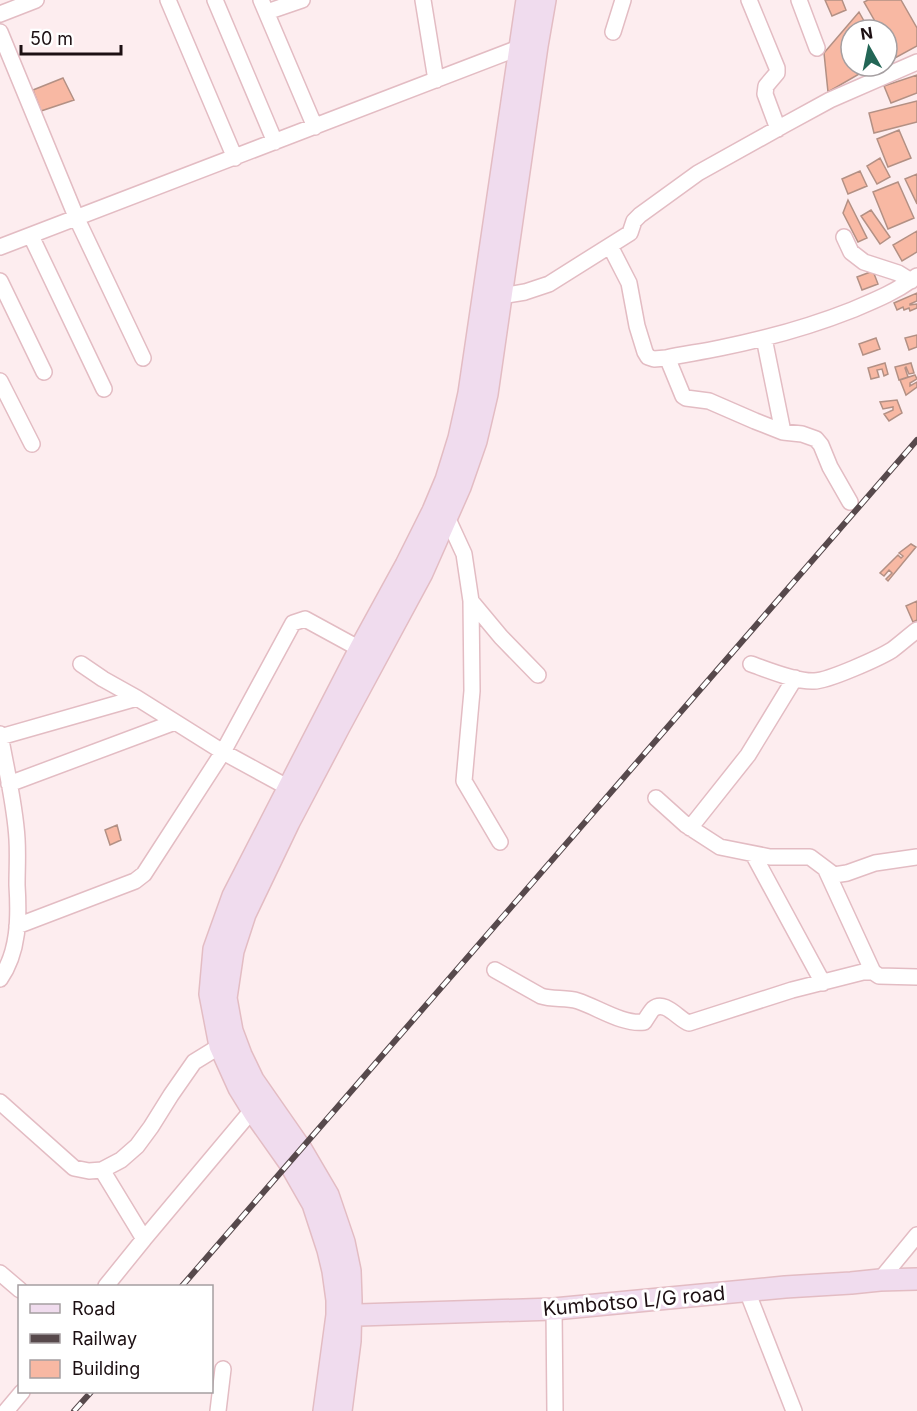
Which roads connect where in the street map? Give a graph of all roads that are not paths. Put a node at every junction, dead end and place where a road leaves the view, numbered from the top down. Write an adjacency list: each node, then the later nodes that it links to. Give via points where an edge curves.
1 (36, 0): 12 (street)
2 (168, 0): 22 (street)
3 (214, 0): 21 (street)
4 (302, 0): 11 (street)
5 (423, 0): 18 (street)
6 (527, 0): 15 (main road)
7 (545, 0): 30 (main road)
8 (623, 0): 14 (street)
9 (750, 0): 20 (street, via 777,68 765,94)
10 (799, 0): 16 (street)
11 (264, 6): 19 (street)
12 (0, 14)
13 (0, 32): 23 (street)
14 (613, 32)
15 (521, 47): 18 (street); 43 (main road, via 459,438 433,511)
16 (817, 48)
17 (917, 62): 20 (street, via 830,100)
18 (436, 80): 19 (street)
19 (315, 127): 21 (street)
20 (777, 129): 26 (street, via 698,173 640,215 630,233)
21 (275, 142): 22 (street)
22 (235, 158): 23 (street)
23 (77, 219): 24 (street); 32 (street)
24 (31, 236): 27 (street); 36 (street)
25 (844, 237): 28 (street, via 851,252 864,262)
26 (610, 246): 30 (street, via 549,284); 33 (street, via 629,283 645,352 654,359)
27 (0, 247)
28 (914, 278): 31 (street, via 878,300)
29 (0, 281): 34 (street)
30 (501, 296): 40 (main road, via 476,441)
31 (764, 338): 33 (street); 37 (street)
32 (143, 358)
33 (666, 358): 37 (street, via 686,398 709,401)
34 (44, 372)
35 (0, 381): 38 (street)
36 (104, 389)
37 (783, 432): 39 (street, via 816,439)
38 (32, 444)
39 (850, 502)
40 (447, 517): 41 (street, via 464,554); 69 (main road, via 422,573 290,822 239,932 226,998 232,1031)
41 (471, 601): 46 (street); 57 (street, via 472,691 464,782)
42 (917, 630): 47 (street, via 866,663 814,681)
43 (360, 649): 51 (street, via 305,620 293,623); 53 (main road)
44 (81, 664): 48 (street)
45 (751, 664): 47 (street)
46 (538, 675)
47 (795, 678): 56 (street, via 748,755)
48 (137, 698): 49 (street); 50 (street)
49 (175, 722): 51 (street); 52 (street)
50 (0, 736): 52 (street)
51 (223, 752): 53 (street); 61 (street, via 144,874 135,881)
52 (9, 784): 55 (street)
53 (289, 788): 67 (main road, via 233,896 214,949 210,994)
54 (656, 798): 56 (street)
55 (6, 805): 61 (street, via 17,838)
56 (690, 828): 58 (street, via 720,847)
57 (500, 842)
58 (753, 854): 60 (street, via 810,857); 66 (street)
59 (917, 857): 60 (street, via 875,863 834,875)
60 (826, 870): 64 (street)
61 (17, 926): 62 (street)
62 (2, 970)
63 (495, 970): 66 (street, via 548,998 575,1000 636,1023 644,1022 652,1010 661,1006 689,1023)
64 (873, 972): 65 (street, via 879,976); 66 (street)
65 (917, 977)
66 (823, 983)
67 (220, 1046): 69 (main road, via 239,1088); 70 (street, via 194,1062 138,1146)
68 (0, 1102): 70 (street, via 74,1168)
69 (259, 1103): 72 (street); 80 (main road, via 301,1149 328,1195 350,1271)
70 (102, 1170): 72 (street)
71 (917, 1235): 75 (street)
72 (144, 1239): 76 (street)
73 (0, 1273): 77 (street)
74 (917, 1279): 75 (main road, Kumbotso L/G road)
75 (880, 1280): 78 (main road, Kumbotso L/G road)
76 (108, 1285)
77 (18, 1288)
78 (747, 1291): 79 (main road, Kumbotso L/G road); 88 (street)
79 (554, 1309): 80 (main road, Kumbotso L/G road); 87 (street)
80 (344, 1315): 85 (main road); 86 (main road, via 350,1341)
81 (223, 1369): 84 (street)
82 (21, 1393): 83 (street)
83 (6, 1411)
84 (218, 1411)
85 (324, 1411)
86 (341, 1411)
87 (555, 1411)
88 (794, 1411)

